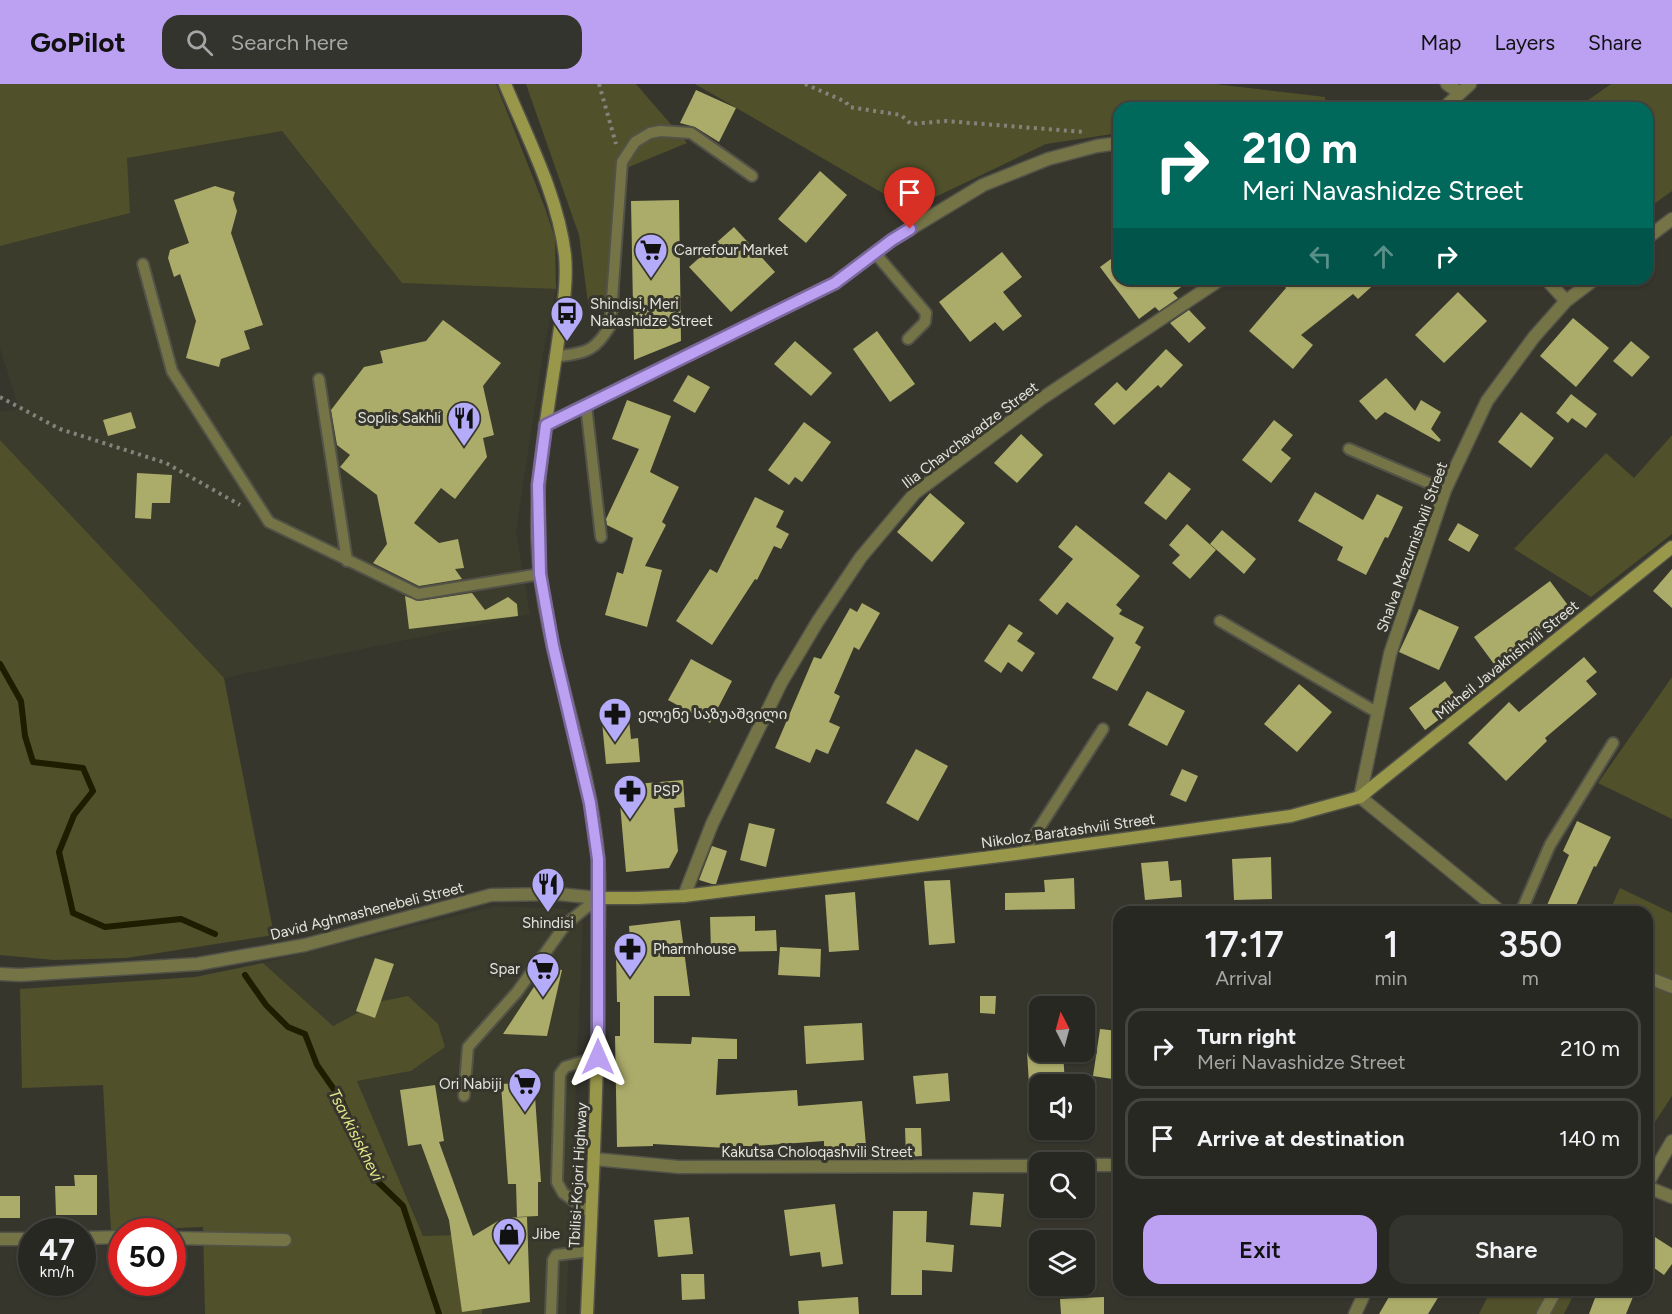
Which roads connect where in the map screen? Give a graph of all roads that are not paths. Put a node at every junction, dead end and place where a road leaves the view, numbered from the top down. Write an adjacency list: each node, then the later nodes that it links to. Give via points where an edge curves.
1 (505, 84): 17 (main road, Tbilisi-Kojori Highway, via 558,218 566,289)
2 (1447, 84): 4 (street)
3 (1470, 84): 4 (street)
4 (1460, 93): 5 (street)
5 (1450, 102)
6 (1113, 144): 10 (street, via 1048,159 983,185)
7 (752, 176): 17 (lane, via 691,133 660,131 635,142 622,162 610,326 589,352)
8 (1672, 219): 9 (street)
9 (1653, 233)
10 (875, 253): 16 (lane, via 926,313 925,322); 19 (street, via 835,283)
11 (143, 264): 25 (lane, via 172,371 269,522)
12 (1212, 285): 33 (street, Ilia Chavchavadze Street, via 1041,399 915,493 861,557 782,683 712,824)
13 (1551, 285): 15 (street)
14 (1586, 285): 15 (street, Shalva Mezurnishvili Street)
15 (1566, 301): 22 (street, Shalva Mezurnishvili Street, via 1487,401)
16 (908, 339)
17 (555, 357): 20 (main road, Tbilisi-Kojori Highway)
18 (319, 379): 25 (lane)
19 (586, 405): 20 (street); 23 (lane)
20 (546, 425): 26 (main road, Tbilisi-Kojori Highway, via 538,485)
21 (1349, 449): 22 (lane)
22 (1445, 490): 28 (street, Shalva Mezurnishvili Street, via 1390,654)
23 (602, 537)
24 (1672, 547): 31 (main road, Mikheil Javakhishvili Street)
25 (347, 561): 26 (lane, via 418,594)
26 (540, 574): 34 (main road, Tbilisi-Kojori Highway, via 592,817)
27 (1220, 621): 28 (lane)
28 (1378, 713): 31 (street, Shalva Mezurnishvili Street)
29 (1103, 729): 32 (lane)
30 (1613, 743): 36 (lane, via 1550,845)
31 (1360, 797): 32 (main road, Nikoloz Baratashvili Street, via 1291,816); 35 (street)
32 (1023, 853): 33 (main road, Nikoloz Baratashvili Street)
33 (684, 896): 34 (main road, Nikoloz Baratashvili Street)
34 (598, 898): 37 (street, David Aghmashenebeli Street, via 490,895 305,945 198,964); 40 (main road, Tbilisi-Kojori Highway); 41 (lane, via 566,924 517,992 468,1047)
35 (1494, 906)
36 (1524, 906)
37 (0, 974)
38 (1653, 979): 39 (street)
39 (1672, 987)
40 (598, 1057): 43 (main road, Tbilisi-Kojori Highway); 50 (lane, via 565,1067 560,1074 557,1182 563,1193)
41 (464, 1096)
42 (1672, 1141): 47 (street)
43 (594, 1159): 46 (street, Kakutsa Choloqashvili Street, via 679,1167); 50 (main road, Tbilisi-Kojori Highway)
44 (1095, 1165): 45 (street)
45 (1113, 1165)
46 (1029, 1166)
47 (1653, 1174)
48 (1653, 1188): 49 (street)
49 (1672, 1197)
50 (592, 1214): 55 (main road, Tbilisi-Kojori Highway)
51 (186, 1238): 54 (street)
52 (0, 1239): 53 (street)
53 (18, 1239)
54 (285, 1240)
55 (590, 1251): 58 (lane, via 556,1255); 59 (main road, Tbilisi-Kojori Highway)
56 (1363, 1296): 60 (street)
57 (1553, 1296): 61 (street)
58 (551, 1314)
59 (587, 1314)
60 (1355, 1314)
61 (1543, 1314)

